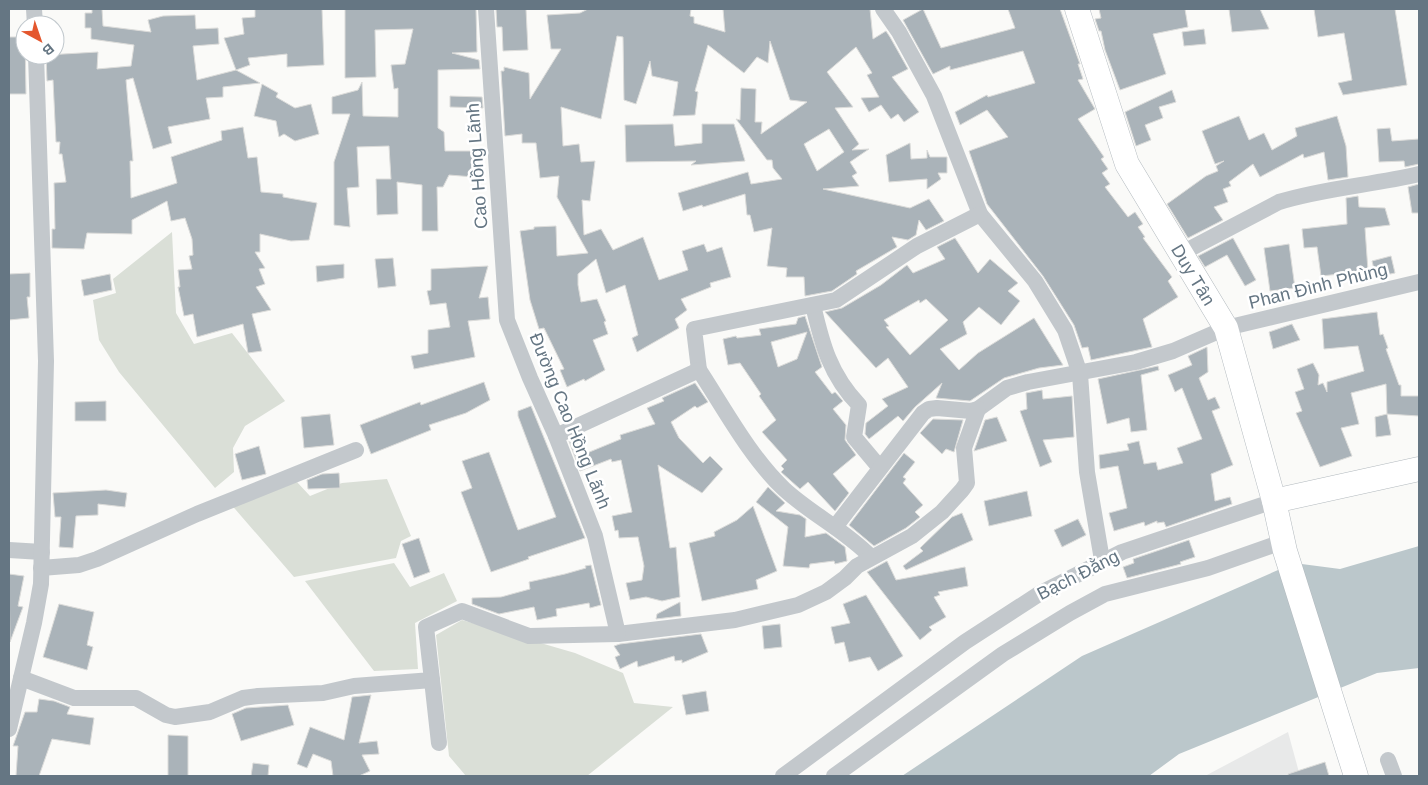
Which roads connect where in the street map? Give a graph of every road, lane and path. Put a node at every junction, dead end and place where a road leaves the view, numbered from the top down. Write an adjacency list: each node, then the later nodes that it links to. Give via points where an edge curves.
1 (486, 9): 10 (street, Cao Hồng Lãnh)
2 (883, 9): 6 (street, via 934,96)
3 (1077, 9): 7 (street, Duy Tân, via 1127,164)
4 (36, 65): 24 (street, via 46,361)
5 (1419, 174): 7 (street, via 1279,202)
6 (980, 214): 9 (street, via 917,246 836,300); 13 (street, via 1035,282 1059,318)
7 (1180, 254): 11 (street, Duy Tân)
8 (1419, 282): 11 (street, Phan Đình Phùng)
9 (813, 305): 12 (street, via 694,329); 17 (street, via 826,355 859,405 854,438)
10 (507, 320): 15 (street, Đường Cao Hồng Lãnh)
11 (1226, 328): 13 (street, Phan Đình Phùng, via 1173,351); 19 (street, Duy Tân)
12 (698, 370): 15 (street); 20 (street, via 764,468 800,504)
13 (1080, 374): 14 (street, Phan Đình Phùng, via 1007,388); 25 (street, via 1087,472)
14 (978, 409): 17 (street, via 961,412 929,409); 23 (street, via 964,448 967,483 962,490 942,512 912,536)
15 (556, 436): 26 (street, Đường Cao Hồng Lãnh, via 595,536)
16 (356, 450): 24 (street, via 196,514 97,559 79,565)
17 (880, 468): 20 (street)
18 (1419, 470): 19 (street, Bạch Đằng)
19 (1274, 501): 21 (street, Duy Tân); 25 (street, Bạch Đằng)
20 (835, 527): 23 (street)
21 (1283, 547): 33 (street, via 1106,594 1003,654); 34 (street, Duy Tân)
22 (9, 550): 24 (street)
23 (871, 558): 26 (street, via 826,592 789,608 735,620)
24 (42, 560): 27 (street, via 34,622)
25 (1102, 560): 32 (street, Bạch Đằng, via 964,642)
26 (618, 634): 28 (street, via 529,636 462,611 426,627)
27 (21, 678): 28 (street, via 74,698 136,698 175,717 210,712 251,697 323,693 377,684); 29 (street)
28 (432, 680): 30 (street)
29 (9, 729)
30 (439, 744)
31 (1388, 760): 35 (street)
32 (783, 776)
33 (834, 776)
34 (1356, 776)
35 (1394, 776)

